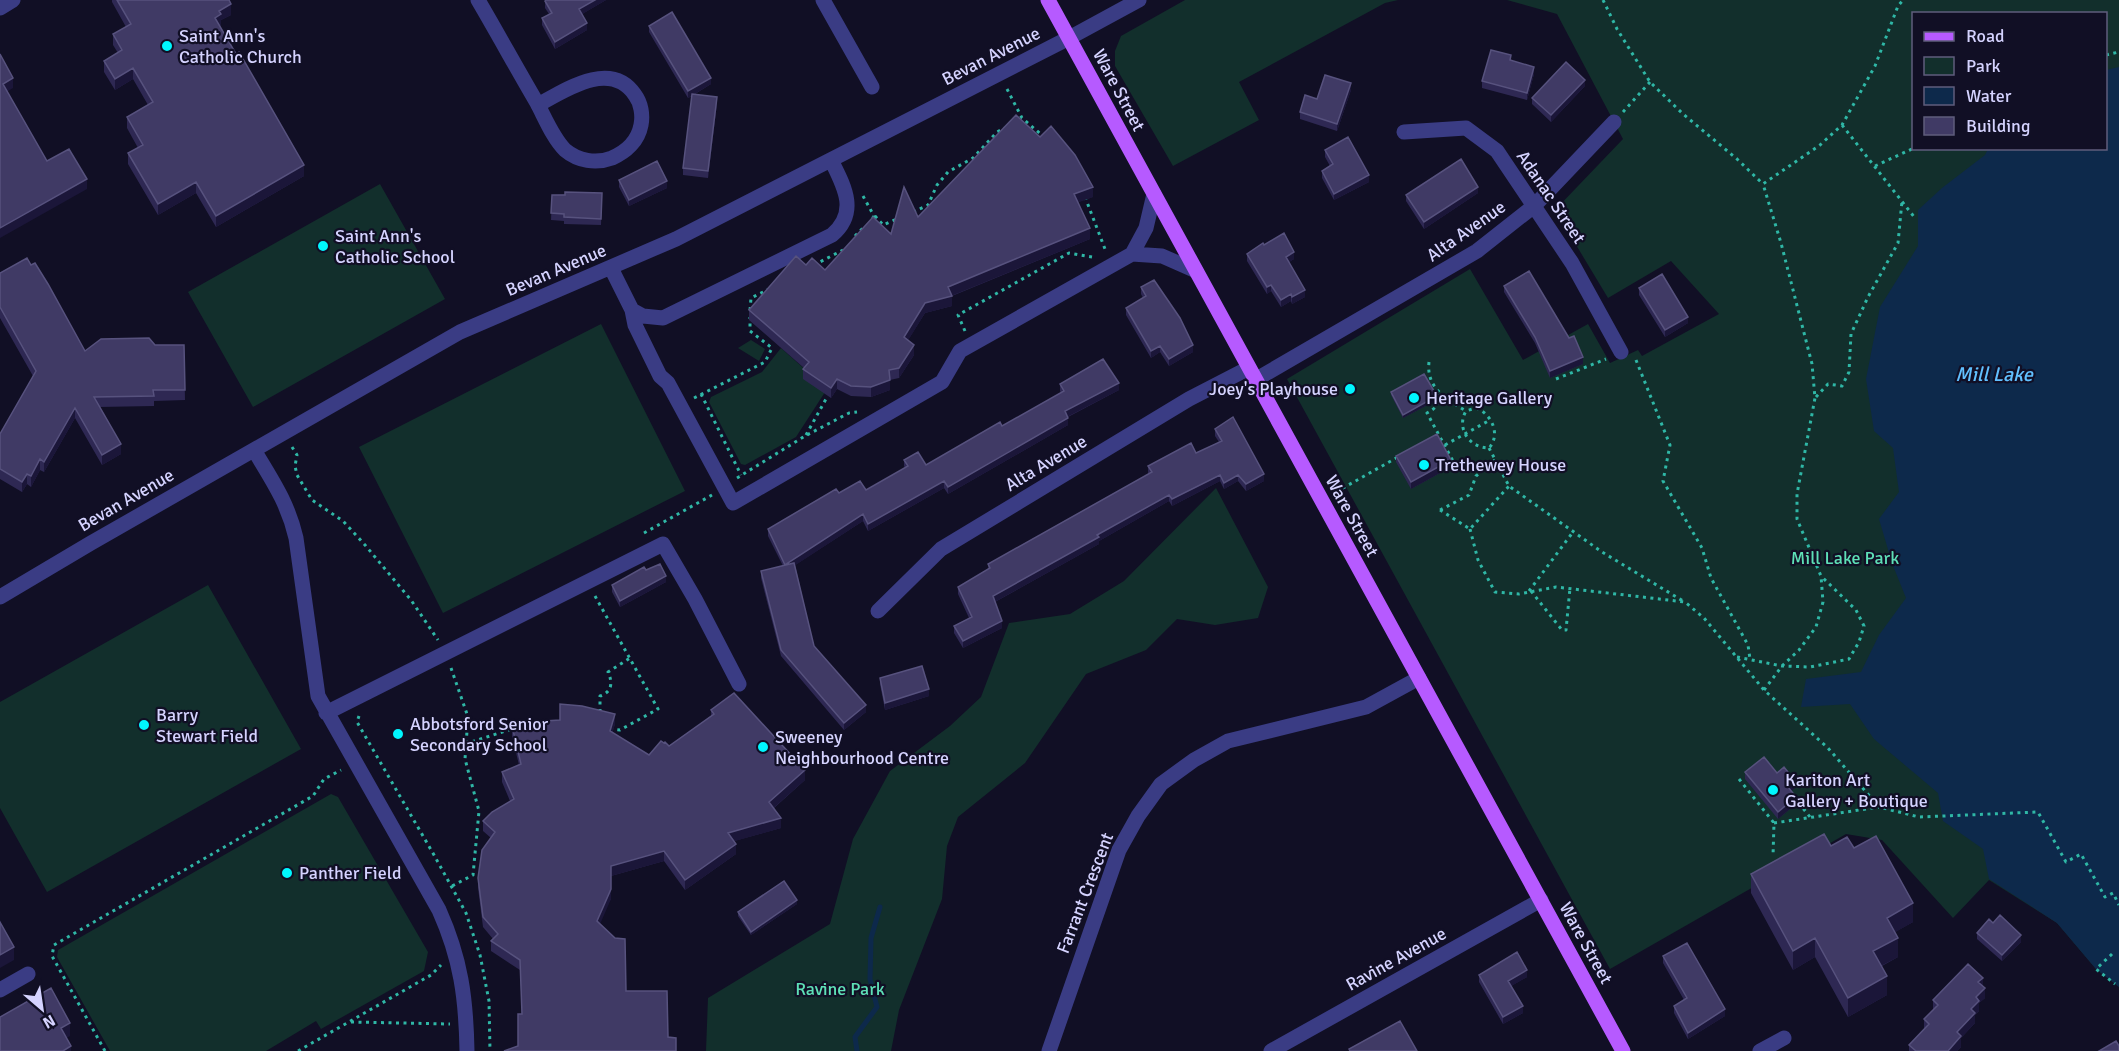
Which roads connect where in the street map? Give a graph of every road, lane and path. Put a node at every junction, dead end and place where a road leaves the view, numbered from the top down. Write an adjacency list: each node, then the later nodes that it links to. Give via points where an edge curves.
1 (13, 0): 8 (street)
2 (478, 0): 13 (street)
3 (823, 0): 12 (street)
4 (1048, 0): 9 (main road, Ware Street)
5 (1138, 0): 9 (street, Bevan Avenue)
6 (1603, 0): 11 (path)
7 (1903, 0): 17 (path, via 1875,66)
8 (0, 8)
9 (1069, 38): 10 (street, Bevan Avenue); 25 (main road, Ware Street)
10 (999, 74): 14 (path); 22 (street, Bevan Avenue)
11 (1650, 82): 15 (path); 24 (path)
12 (872, 87)
13 (538, 105): 13 (street, via 565,149 588,161 601,161 628,148 641,124 638,98 630,87 616,80 588,81)
14 (1022, 118): 16 (path); 20 (path)
15 (1614, 122): 28 (street, Alta Avenue)
16 (1014, 123)
17 (1842, 125): 23 (path); 24 (path)
18 (1005, 127): 29 (path, via 973,158 948,172 928,205)
19 (1404, 132): 28 (street, Adanac Street, via 1466,129 1497,151)
20 (1050, 144)
21 (1912, 149): 23 (path)
22 (831, 160): 35 (street, Bevan Avenue); 37 (street, via 844,185 847,215 842,227 832,235 669,316 652,319)
23 (1874, 166): 27 (path)
24 (1763, 184): 45 (path, via 1812,364)
25 (1154, 194): 34 (street, via 1146,228); 36 (main road, Ware Street)
26 (1084, 195): 33 (path)
27 (1902, 201): 32 (path); 45 (path, via 1898,243 1851,334 1848,372 1842,386 1828,384)
28 (1534, 206): 38 (street, Adanac Street, via 1572,263); 41 (street, Alta Avenue, via 1477,251)
29 (910, 213)
30 (874, 216): 31 (path, via 883,225)
31 (901, 217)
32 (1915, 218)
33 (1106, 250)
34 (1132, 254): 36 (street, via 1162,256); 47 (street, via 960,351 942,382 733,503)
35 (611, 268): 37 (street); 50 (street, Bevan Avenue, via 460,332)
36 (1196, 272): 41 (main road, Ware Street)
37 (632, 310): 47 (street, via 635,325 660,376)
38 (1621, 352): 42 (path); 77 (path, via 1640,366 1671,446 1663,481 1702,548 1711,578 1748,645)
39 (765, 362): 43 (path)
40 (1430, 362): 44 (path, via 1428,374)
41 (1252, 374): 64 (main road, Ware Street); 73 (street, Alta Avenue, via 1189,399 940,549)
42 (1556, 379)
43 (701, 394): 47 (path); 62 (path)
44 (1439, 394): 48 (path); 52 (path, via 1440,402 1427,413)
45 (1815, 398): 67 (path, via 1797,494 1797,519)
46 (826, 399): 53 (path)
47 (680, 405)
48 (1466, 411): 49 (path, via 1482,410); 51 (path, via 1462,422)
49 (1490, 420): 51 (path); 57 (path, via 1495,438)
50 (284, 433): 58 (street, Bevan Avenue); 74 (path, via 297,455 297,476 312,500 343,521 366,545 411,600)
51 (1464, 434): 55 (path); 57 (path, via 1473,443)
52 (1439, 435): 54 (path); 55 (path)
53 (805, 436)
54 (1429, 440)
55 (1445, 445): 56 (path); 61 (path)
56 (1440, 447)
57 (1489, 448): 60 (path)
58 (254, 450): 71 (street, Bevan Avenue); 83 (street, via 291,517 316,688)
59 (1400, 456): 64 (path)
60 (1495, 460): 63 (path); 65 (path, via 1476,476 1469,495 1440,510)
61 (1454, 461)
62 (741, 475)
63 (1509, 486): 65 (path); 66 (path)
64 (1321, 500): 79 (main road, Ware Street)
65 (1470, 529): 70 (path, via 1478,560 1495,592)
66 (1573, 532): 70 (path); 72 (path)
67 (1821, 576): 78 (path, via 1823,602 1815,627); 78 (path, via 1856,610 1864,626 1859,642 1849,658 1810,667)
68 (588, 581): 74 (street); 76 (path); 80 (street, via 663,544)
69 (1570, 588): 70 (path); 70 (path, via 1566,630); 72 (path)
70 (1530, 592)
71 (0, 597)
72 (1685, 602): 75 (path, via 1704,618)
73 (878, 611)
74 (445, 655): 83 (street); 87 (path, via 468,717)
75 (1736, 657): 77 (path); 81 (path)
76 (630, 658): 84 (path, via 608,672 611,687 600,696); 86 (path, via 658,709 620,730)
77 (1750, 659): 78 (path)
78 (1782, 666): 81 (path)
79 (1419, 678): 96 (main road, Ware Street); 110 (street, Farrant Crescent, via 1366,707 1228,741 1161,784 1119,850)
80 (739, 684)
81 (1764, 690): 91 (path, via 1828,748)
82 (365, 710): 95 (path, via 357,722)
83 (326, 713): 88 (street)
84 (601, 719)
85 (521, 727): 87 (path)
86 (610, 728)
87 (465, 744): 95 (path, via 465,759 479,811 476,852 473,875)
88 (354, 762): 99 (street, via 439,910); 106 (path, via 324,779 314,796 54,945 52,956)
89 (1739, 779): 93 (path)
90 (1790, 792): 92 (path)
91 (1879, 807): 92 (path); 97 (path, via 1919,817 2038,812 2066,862 2081,854 2105,897 2113,893)
92 (1810, 817): 93 (path)
93 (1774, 823): 94 (path)
94 (1773, 856)
95 (452, 886): 109 (path, via 480,955 489,1001)
96 (1541, 900): 111 (street, Ravine Avenue); 112 (main road, Ware Street)
97 (2119, 904)
98 (2112, 954): 101 (path, via 2096,969)
99 (458, 959): 103 (path, via 445,962 431,975); 104 (street)
100 (28, 974): 102 (street)
101 (2115, 984)
102 (0, 990)
103 (350, 1022): 104 (path); 107 (path)
104 (466, 1024): 108 (street)
105 (1784, 1038): 113 (street)
106 (105, 1051)
107 (298, 1051)
108 (467, 1051)
109 (490, 1051)
110 (1049, 1051)
111 (1270, 1051)
112 (1623, 1051)
113 (1760, 1051)

